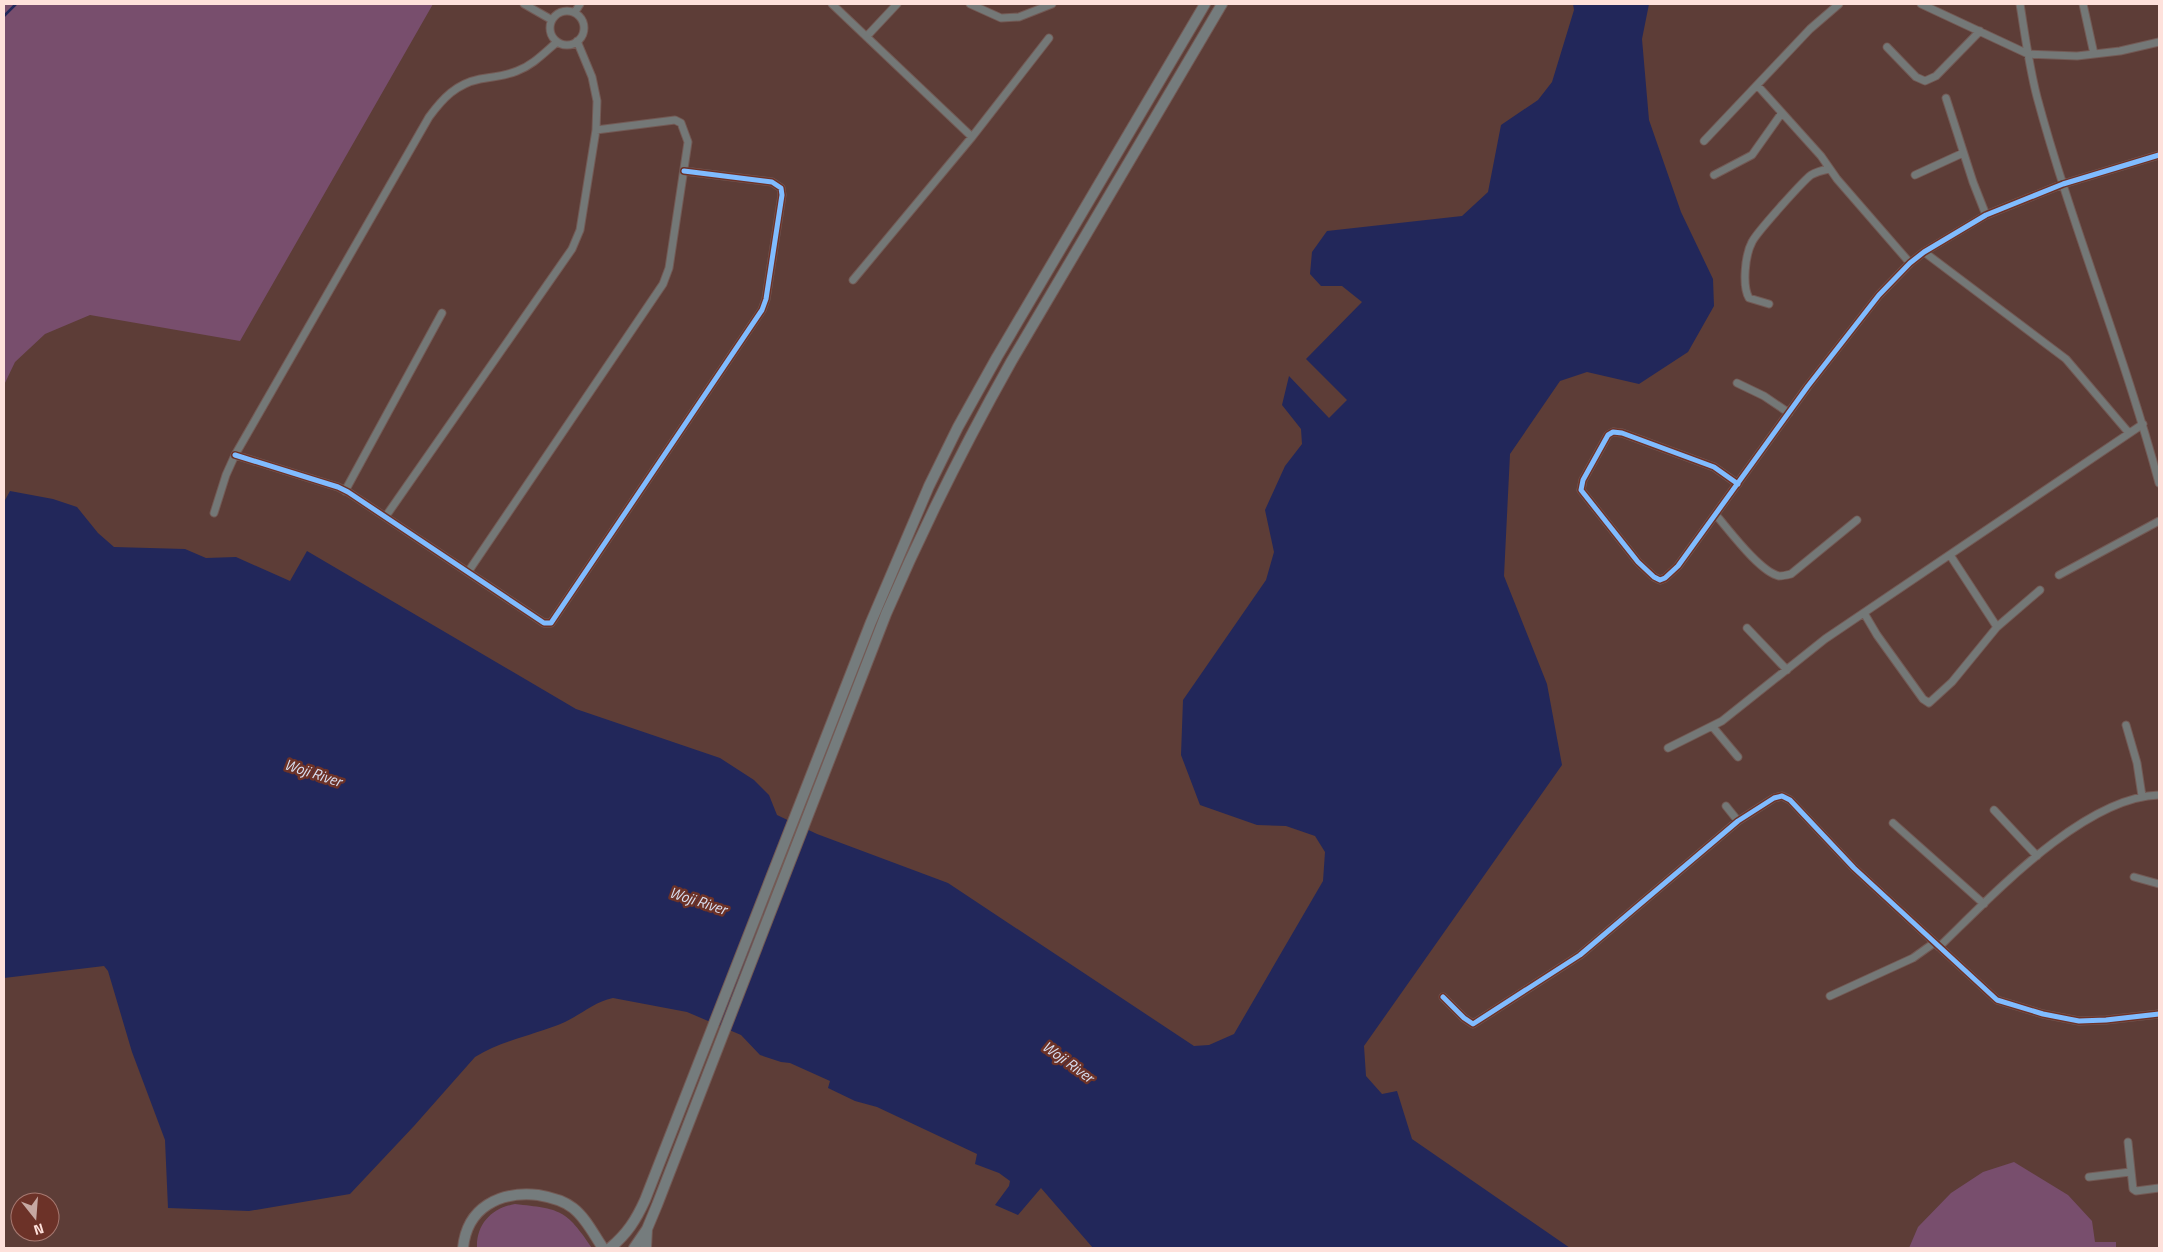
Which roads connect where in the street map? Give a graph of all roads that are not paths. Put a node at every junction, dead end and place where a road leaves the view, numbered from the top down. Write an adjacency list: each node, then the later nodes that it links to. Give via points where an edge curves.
1 (524, 4): 14 (street)
2 (580, 4): 13 (street)
3 (832, 4): 16 (street)
4 (897, 4): 16 (street)
5 (970, 4): 6 (street, via 1001,18 1019,17)
6 (1052, 4)
7 (1205, 4): 92 (main road, via 996,357 929,486 895,564 635,1222)
8 (1222, 4): 88 (main road, via 1010,362 915,547)
9 (1840, 4): 24 (street, via 1810,29)
10 (1921, 4): 15 (street)
11 (2020, 4): 22 (street)
12 (2083, 4): 23 (street)
13 (575, 12): 14 (street, via 560,12); 18 (street, via 584,25 582,36)
14 (552, 20): 19 (street, via 550,32)
15 (1980, 31): 21 (street, via 1936,76 1925,81 1916,77); 22 (street)
16 (867, 36): 28 (street)
17 (1049, 38): 28 (street)
18 (577, 41): 19 (street, via 568,45); 27 (street, via 592,77 597,101)
19 (557, 42): 47 (street, via 530,65 516,72 478,80 456,88 444,97 429,117)
20 (2159, 42): 23 (street)
21 (1887, 47)
22 (2028, 54): 23 (street); 36 (street)
23 (2094, 54)
24 (1757, 84): 26 (street); 29 (street)
25 (1946, 98): 30 (street)
26 (1781, 114): 32 (street, via 1821,156); 34 (street, via 1752,155)
27 (596, 130): 33 (street, via 675,120 681,123 688,142); 54 (street, via 580,230 572,249)
28 (972, 137): 40 (street)
29 (1704, 141)
30 (1963, 154): 35 (street); 37 (street)
31 (2159, 155): 36 (street)
32 (1829, 169): 39 (street); 41 (street, via 1812,174 1752,241 1745,272 1746,292 1749,298)
33 (684, 171): 58 (street, via 669,268 663,284); 58 (street, via 772,182 781,188 762,310 551,622 544,623)
34 (1714, 175)
35 (1914, 175)
36 (2063, 184): 37 (street); 45 (street)
37 (1986, 215): 38 (street)
38 (1924, 252): 39 (street); 46 (street, via 2066,359)
39 (1910, 263): 44 (street, via 1879,295)
40 (853, 280)
41 (1769, 304)
42 (442, 313): 51 (street)
43 (1737, 383): 44 (street)
44 (1789, 413): 50 (street)
45 (2143, 424): 46 (street); 48 (street)
46 (2129, 433): 57 (street)
47 (235, 455): 51 (street, via 338,486); 52 (street)
48 (2157, 469): 49 (street)
49 (2159, 483)
50 (1738, 484): 53 (street); 53 (street, via 1714,467 1613,432 1608,435 1582,480 1581,490 1585,497 1638,562 1660,580 1678,566)
51 (345, 491): 54 (street)
52 (214, 513)
53 (1716, 515): 55 (street, via 1759,563 1781,576 1791,574)
54 (386, 516): 58 (street)
55 (1857, 520)
56 (2159, 521): 59 (street)
57 (1950, 555): 61 (street); 62 (street)
58 (468, 572)
59 (2059, 575)
60 (2040, 590): 62 (street)
61 (1864, 613): 62 (street, via 1923,700 1929,703 1952,682); 64 (street)
62 (1997, 627)
63 (1747, 628): 64 (street)
64 (1787, 670): 65 (street)
65 (1712, 726): 67 (street); 68 (street)
66 (2126, 726): 70 (street)
67 (1668, 748)
68 (1738, 757)
69 (2159, 795): 70 (street)
70 (2142, 796): 75 (street, via 2107,808)
71 (1726, 806): 73 (street)
72 (1994, 810): 75 (street)
73 (1738, 821): 79 (street, via 1774,798 1782,796 1790,800 1854,868); 81 (street, via 1580,954 1473,1024)
74 (1893, 823): 78 (street)
75 (2037, 856): 78 (street)
76 (2134, 877): 77 (street)
77 (2159, 884)
78 (1984, 904): 79 (street)
79 (1936, 945): 80 (street); 82 (street, via 1997,1000 2079,1021)
80 (1830, 996)
81 (1443, 997)
82 (2159, 1014)
83 (2128, 1142): 84 (street)
84 (2130, 1172): 85 (street); 86 (street, via 2136,1191)
85 (2089, 1177)
86 (2159, 1188)
87 (471, 1223): 89 (main road); 90 (main road); 91 (main road, via 498,1198 527,1194 561,1200 574,1208)
88 (647, 1229): 93 (main road); 94 (main road)
89 (463, 1248)
90 (471, 1248)
91 (603, 1248)
92 (610, 1248)
93 (634, 1248)
94 (646, 1248)

